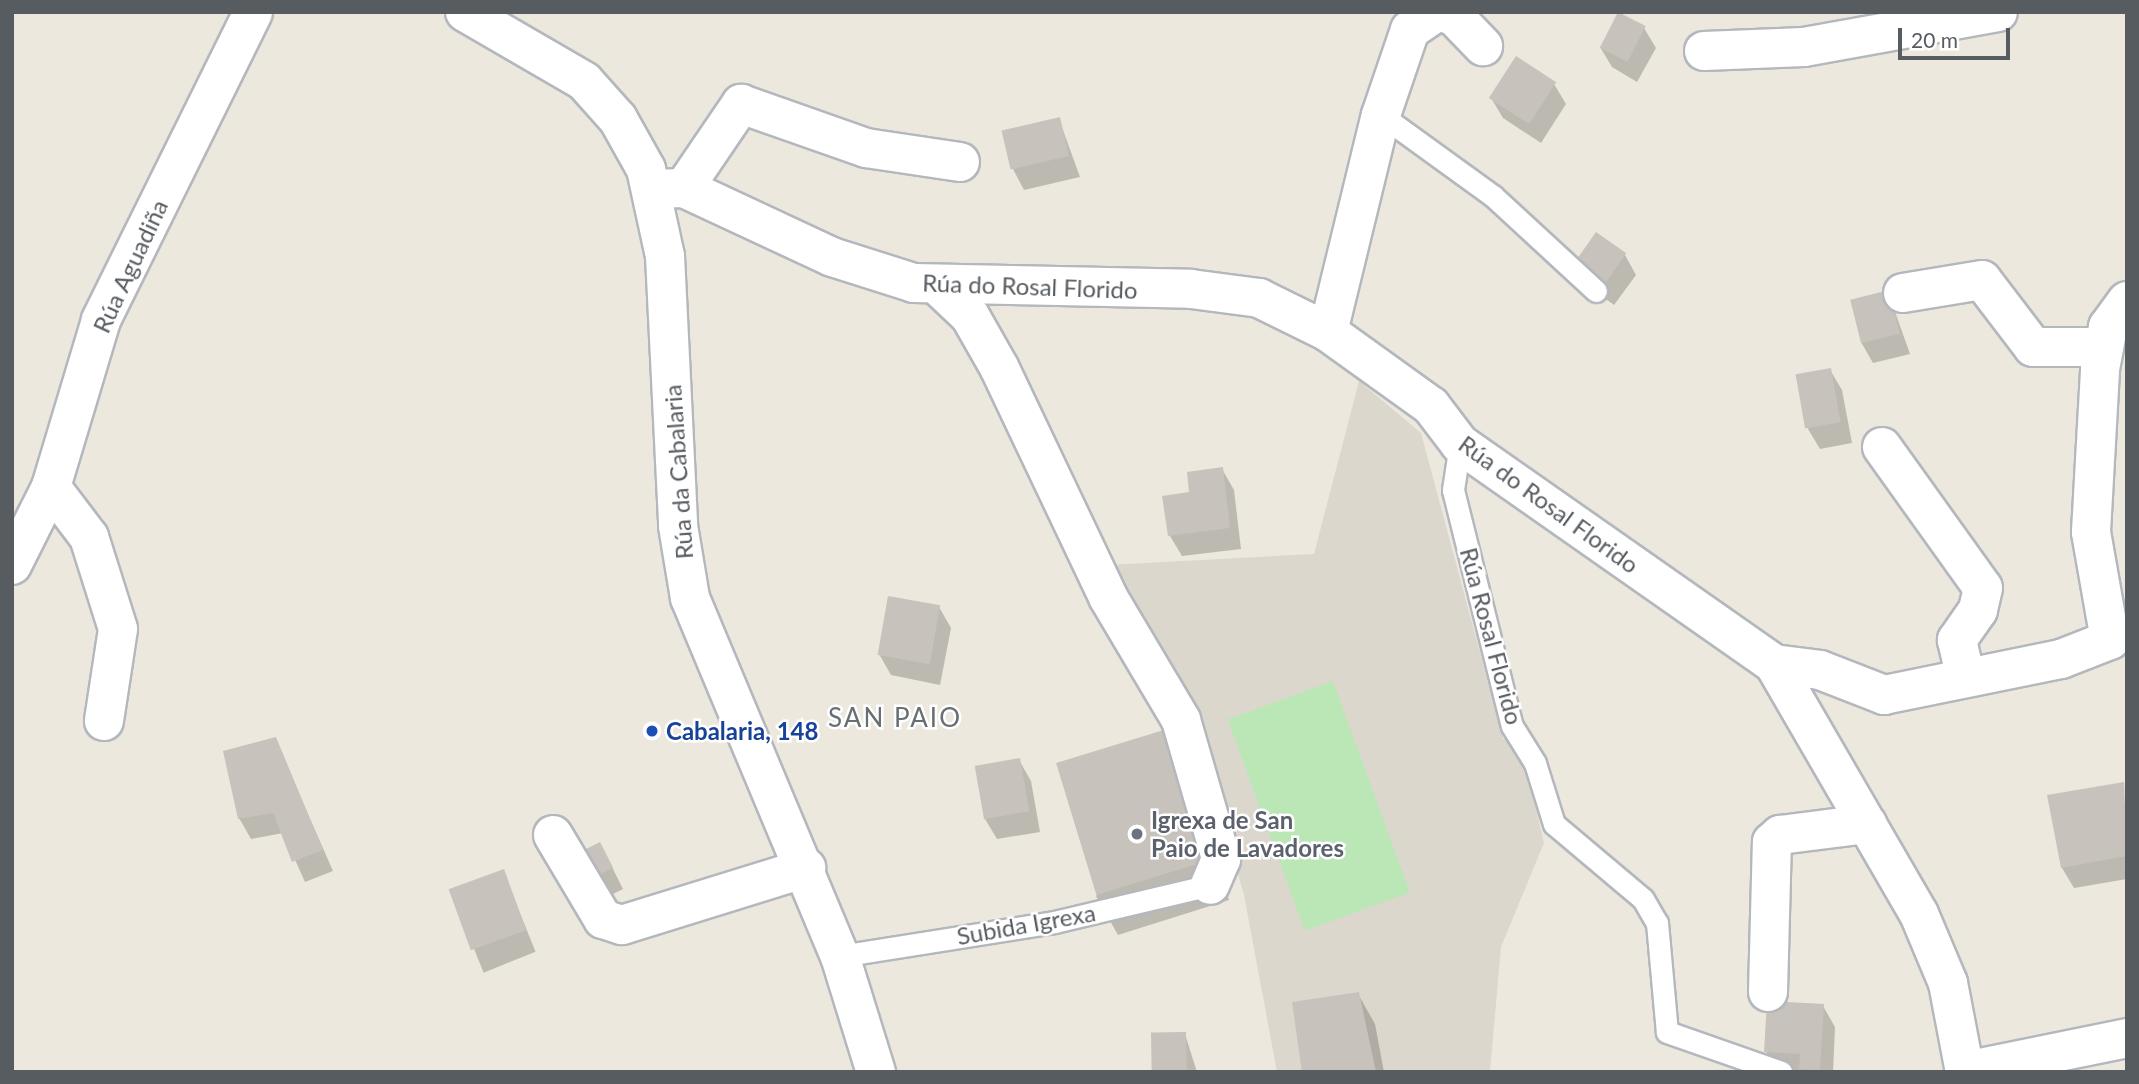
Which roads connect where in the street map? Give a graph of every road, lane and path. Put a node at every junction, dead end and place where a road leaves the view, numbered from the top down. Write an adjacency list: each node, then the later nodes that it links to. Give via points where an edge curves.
1 (253, 12): 18 (street, Rúa Aguadiña, via 101,320)
2 (464, 12): 9 (street, Rúa da Cabalaria, via 584,81)
3 (1439, 12): 5 (street); 7 (street, via 1410,30)
4 (1998, 12): 6 (street, via 1804,47)
5 (1483, 46)
6 (1704, 51)
7 (1381, 115): 11 (lane, via 1493,196); 14 (street)
8 (960, 162): 9 (street, via 866,148 741,104)
9 (669, 189): 10 (street, Rúa do Rosal Florido, via 832,257); 25 (street, Rúa da Cabalaria, via 665,256 678,526 690,598 725,692)
10 (938, 286): 14 (street, Rúa do Rosal Florido, via 1191,289 1259,298); 26 (street, via 970,316 999,367 1108,597 1181,720 1221,859)
11 (1596, 291)
12 (1903, 293): 15 (street, via 1982,280 2033,347)
13 (2127, 301): 15 (street, via 2108,327)
14 (1328, 331): 16 (street, Rúa do Rosal Florido, via 1431,406)
15 (2104, 347): 21 (street, via 2091,532 2110,640 2061,659)
16 (1460, 444): 20 (street, Rúa do Rosal Florido); 31 (lane, Rúa Rosal Florido, via 1453,489 1513,726 1535,763 1554,824 1643,899 1657,923 1667,1032)
17 (1882, 447): 21 (street, via 1983,588 1978,610 1957,640)
18 (51, 487): 19 (street, Rúa Aguadiña); 22 (street, via 89,537 118,629)
19 (12, 565)
20 (1774, 664): 21 (street, via 1820,670 1884,695); 23 (street, Rúa do Rosal Florido)
21 (1965, 674)
22 (104, 721)
23 (1867, 824): 28 (street, via 1780,835 1772,842); 32 (street, Rúa do Rosal Florido, via 1919,914 1948,983)
24 (553, 835): 25 (street, via 603,919 622,925)
25 (806, 868): 27 (street, Rúa da Cabalaria)
26 (1210, 885): 27 (lane, Subida Igrexa, via 1054,922)
27 (840, 956): 30 (street, Rúa da Cabalaria)
28 (1768, 992)
29 (2127, 1038): 32 (street)
30 (876, 1072)
31 (1781, 1072)
32 (1965, 1072)

